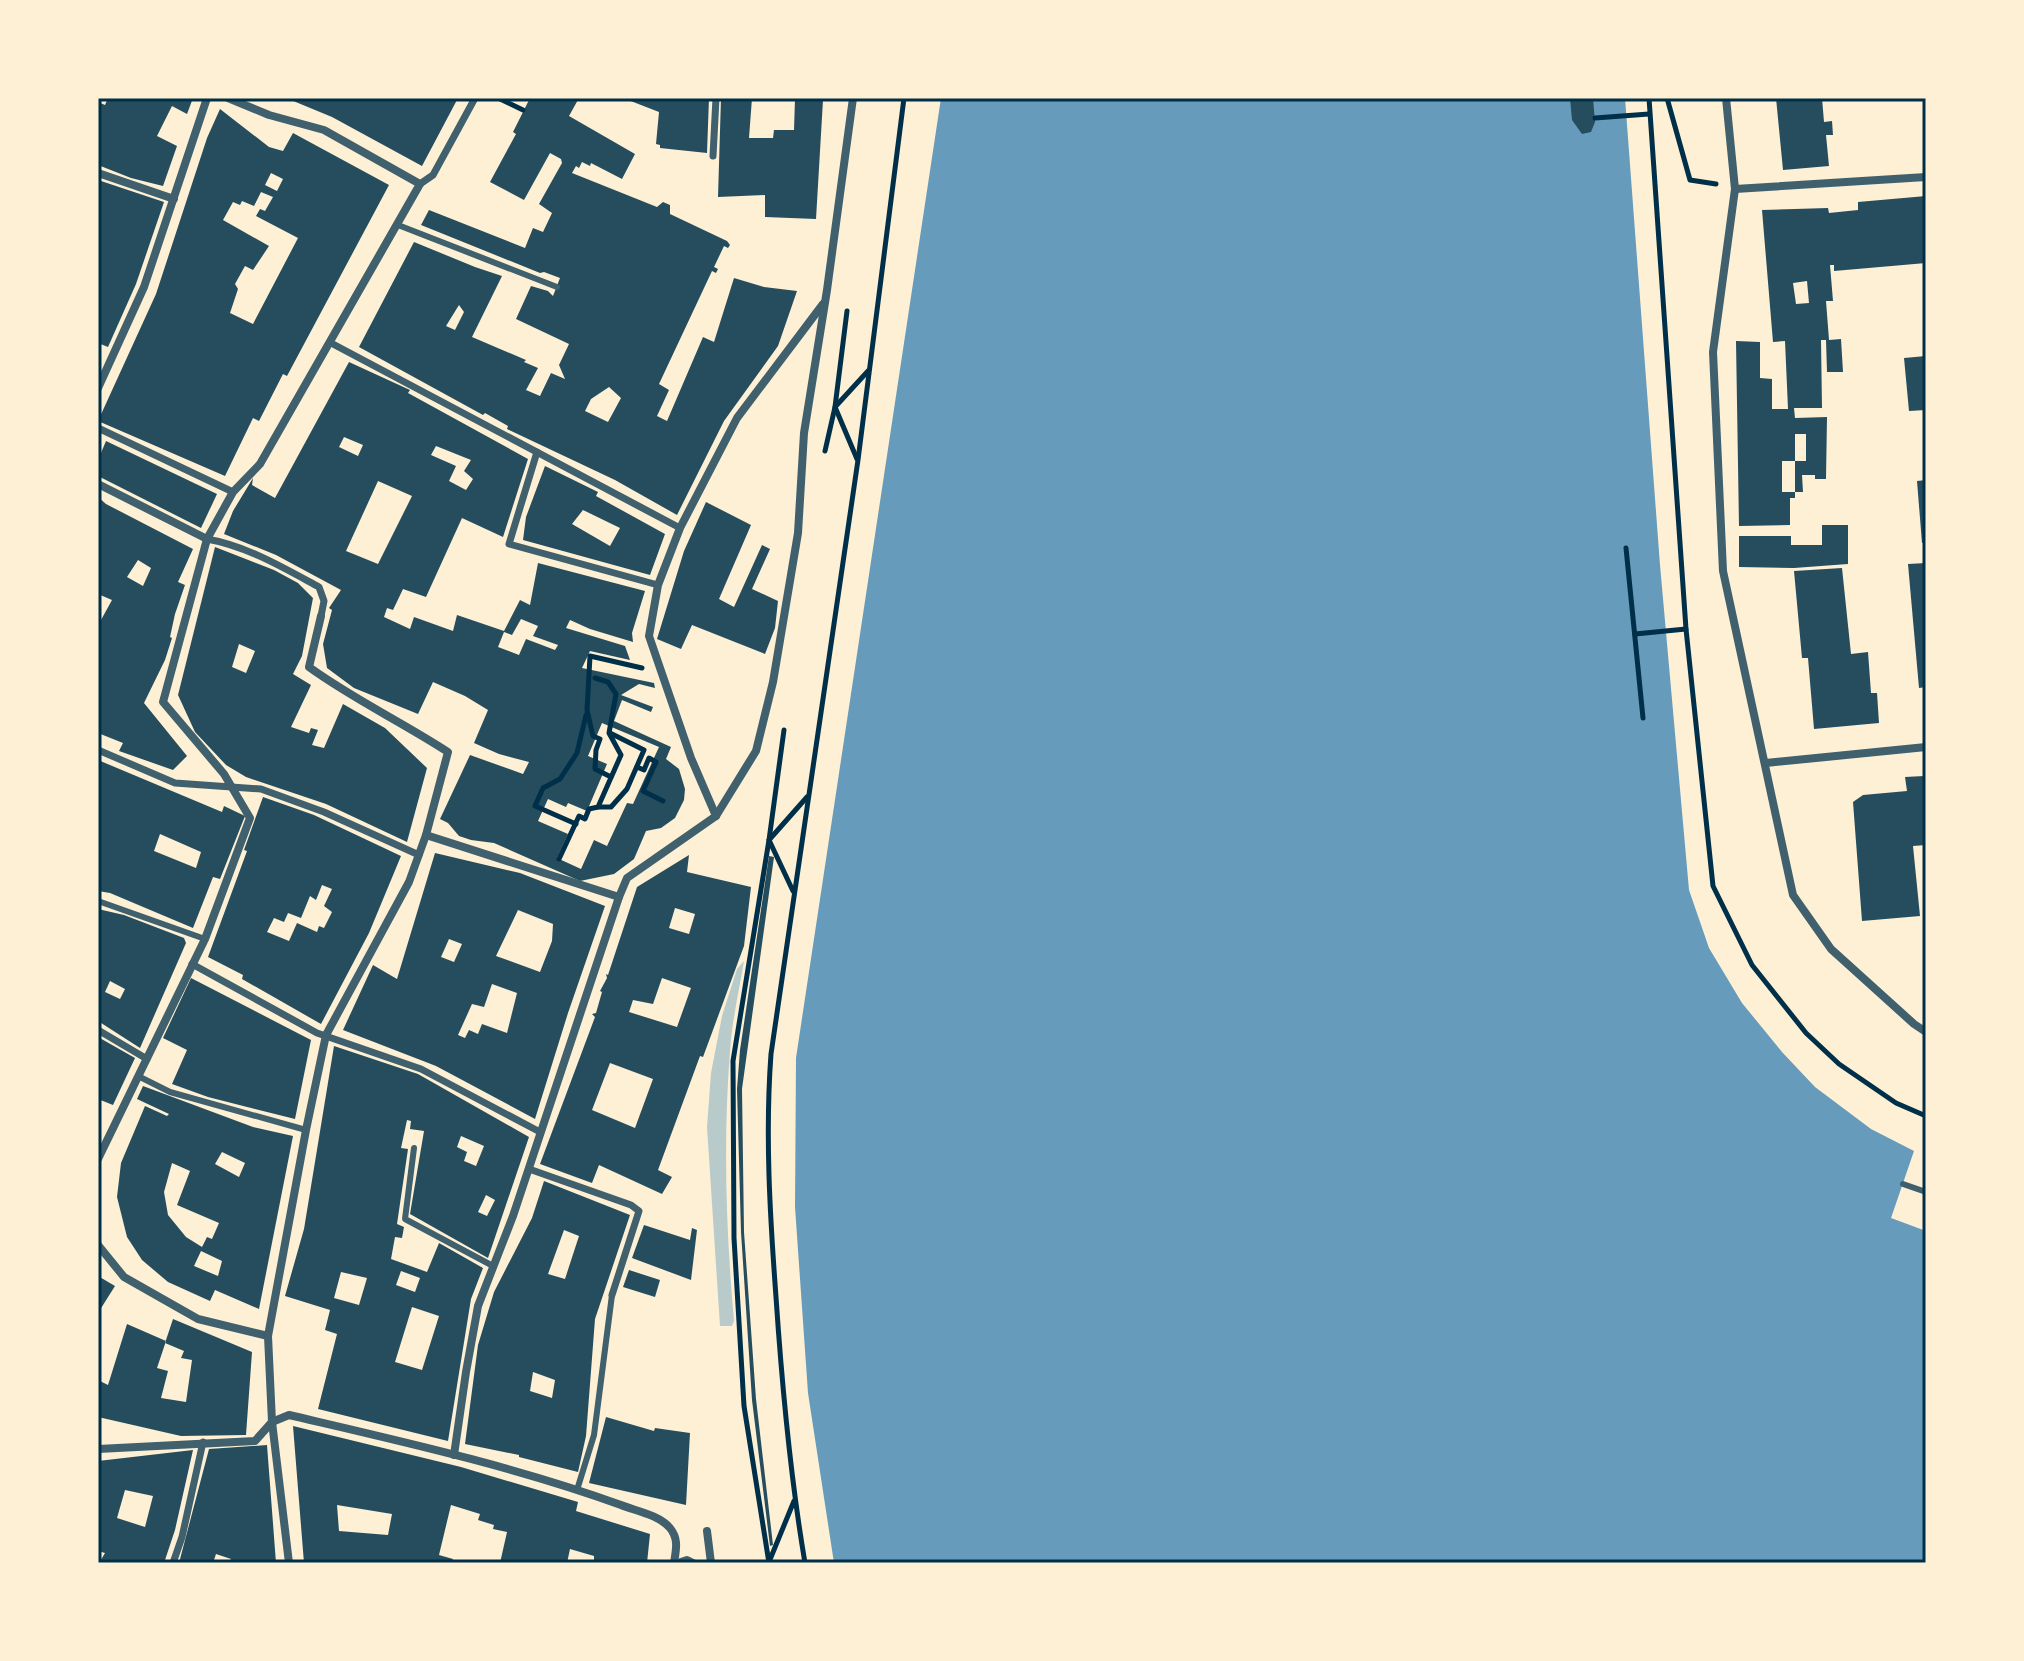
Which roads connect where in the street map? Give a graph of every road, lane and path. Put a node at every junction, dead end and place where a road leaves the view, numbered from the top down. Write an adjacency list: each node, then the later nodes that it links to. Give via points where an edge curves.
1 (207, 98): 19 (street)
2 (228, 98): 17 (street, via 324,130)
3 (475, 98): 17 (street, via 433,175)
4 (498, 98): 11 (path)
5 (716, 98): 14 (street)
6 (853, 98): 22 (street)
7 (904, 98): 26 (path)
8 (1649, 98): 12 (path)
9 (1667, 98): 18 (path, via 1690,180)
10 (1726, 98): 18 (street)
11 (523, 110)
12 (1649, 114): 13 (path); 38 (path)
13 (1595, 118)
14 (713, 156)
15 (98, 173): 19 (street)
16 (1926, 177): 18 (street)
17 (420, 184): 20 (street)
18 (1735, 189): 48 (street, via 1713,352 1723,571)
19 (174, 199): 25 (street, via 144,287)
20 (398, 225): 21 (lane); 23 (street)
21 (557, 287)
22 (825, 301): 33 (street, via 737,418); 55 (street, via 804,433 798,533 773,682 756,751)
23 (331, 343): 29 (street); 32 (street, via 260,464)
24 (98, 362): 25 (street)
25 (108, 367): 27 (street)
26 (869, 370): 30 (path); 30 (path, via 835,407)
27 (98, 388)
28 (98, 428): 32 (street)
29 (537, 452): 33 (street); 36 (street, via 509,544)
30 (858, 460): 52 (path)
31 (98, 484): 34 (street)
32 (233, 492): 34 (street)
33 (680, 528): 36 (street)
34 (207, 539): 37 (street, via 275,563 319,587 324,601); 51 (street, via 163,702)
35 (1626, 548): 39 (path)
36 (658, 585): 40 (street, via 649,636)
37 (321, 616): 57 (street, via 309,667 347,695 448,752)
38 (1686, 629): 39 (path); 71 (path, via 1713,886 1719,899 1752,965 1806,1033 1839,1064 1896,1103)
39 (1635, 634): 44 (path)
40 (658, 670): 42 (path, via 590,656); 55 (street)
41 (595, 678): 45 (path, via 608,682 616,694)
42 (587, 710): 50 (path, via 593,736 600,739 595,769); 56 (path, via 581,742 560,779 543,788 535,806)
43 (786, 716): 58 (path)
44 (1643, 718)
45 (609, 733): 49 (path, via 644,750); 50 (path, via 621,755)
46 (1926, 747): 48 (street)
47 (98, 750): 51 (street, via 175,783)
48 (1766, 763): 67 (street, via 1793,895 1831,949)
49 (637, 767): 53 (path, via 644,770 649,758 656,762 643,791); 54 (path, via 611,807)
50 (611, 777): 54 (path)
51 (232, 787): 59 (street, via 261,789); 64 (street, via 250,818)
52 (808, 796): 58 (path); 61 (path)
53 (663, 801)
54 (598, 807): 56 (path, via 589,809 585,819 579,816)
55 (716, 816): 62 (street, via 627,878)
56 (576, 824): 60 (path, via 558,861)
57 (426, 835): 59 (street); 62 (street)
58 (769, 840): 61 (path); 88 (path, via 733,1061 734,1238 744,1406 769,1563)
59 (419, 855): 68 (street)
60 (547, 856)
61 (794, 894): 88 (path, via 767,1107 770,1220)
62 (619, 897): 73 (street)
63 (98, 901): 64 (lane)
64 (205, 939): 65 (street)
65 (192, 964): 68 (street); 69 (street)
66 (98, 1030): 69 (street)
67 (1926, 1032)
68 (326, 1035): 72 (street); 73 (street, via 421,1069)
69 (147, 1059): 70 (street)
70 (138, 1076): 72 (lane, via 170,1092); 75 (street)
71 (1926, 1116)
72 (306, 1130): 82 (street)
73 (540, 1132): 76 (street)
74 (414, 1148): 80 (lane, via 405,1219)
75 (98, 1159)
76 (529, 1169): 80 (street); 81 (street, via 639,1211)
77 (1903, 1184): 78 (lane)
78 (1926, 1192)
79 (98, 1245): 82 (street, via 124,1277 198,1319)
80 (493, 1266): 86 (street, via 478,1306)
81 (612, 1295): 87 (lane, via 594,1435)
82 (268, 1336): 83 (street)
83 (272, 1422): 84 (street, via 255,1441); 86 (street, via 289,1415); 91 (street)
84 (203, 1442): 85 (street); 90 (street)
85 (98, 1449)
86 (454, 1455): 87 (street)
87 (577, 1490): 92 (street, via 662,1521 677,1543)
88 (794, 1500): 95 (path)
89 (707, 1531): 94 (street)
90 (173, 1563)
91 (289, 1563)
92 (676, 1563): 93 (street)
93 (693, 1563)
94 (711, 1563)
95 (805, 1563)

